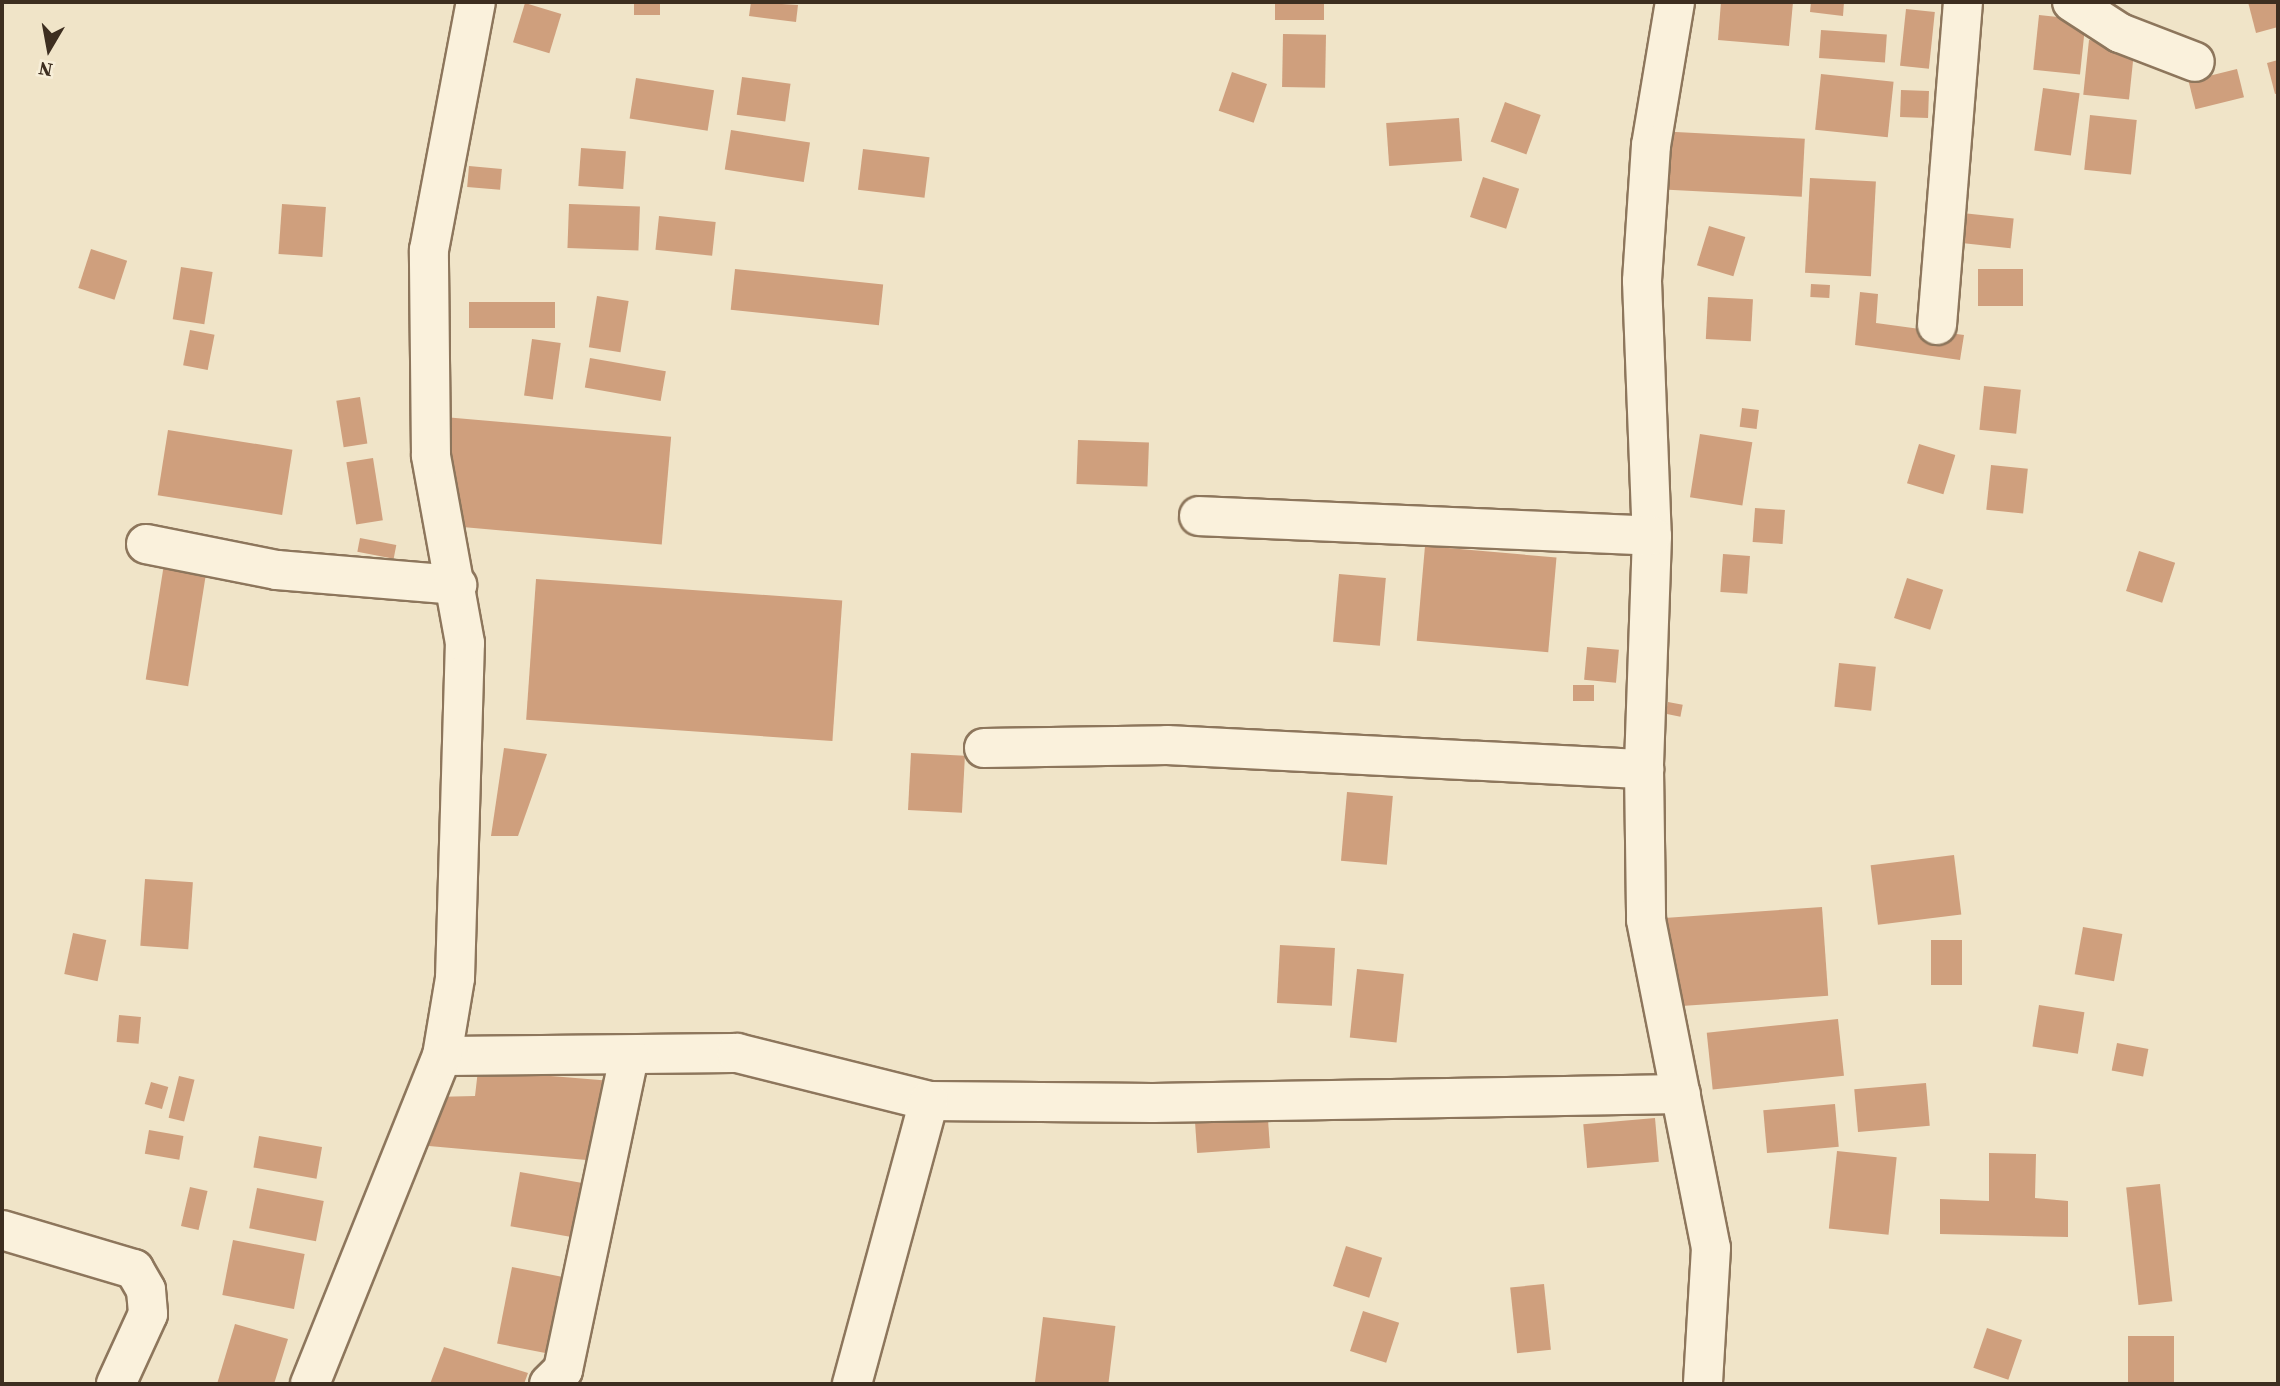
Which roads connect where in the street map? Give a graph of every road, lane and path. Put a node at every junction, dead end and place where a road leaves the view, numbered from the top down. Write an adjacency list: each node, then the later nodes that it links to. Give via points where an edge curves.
1 (476, 2): 10 (street, via 429,250 431,455)
2 (1675, 2): 8 (street, via 1651,145 1642,282)
3 (1963, 2): 6 (street)
4 (2072, 2): 5 (street, via 2120,33)
5 (2195, 62)
6 (1937, 325)
7 (1199, 516): 8 (street)
8 (1652, 536): 12 (street)
9 (146, 544): 10 (street, via 277,569)
10 (457, 585): 13 (street, via 465,643 466,715 455,978)
11 (984, 748): 12 (street, via 1167,746)
12 (1644, 769): 15 (street, via 1646,920)
13 (442, 1056): 14 (street); 19 (street)
14 (629, 1056): 16 (street, via 737,1053); 20 (street, via 563,1370)
15 (1681, 1094): 16 (street, via 1153,1104); 22 (street, via 1711,1248)
16 (929, 1101): 21 (street)
17 (2, 1230): 18 (street, via 134,1269 146,1290 148,1314)
18 (116, 1384)
19 (310, 1384)
20 (549, 1384)
21 (852, 1384)
22 (1703, 1384)

